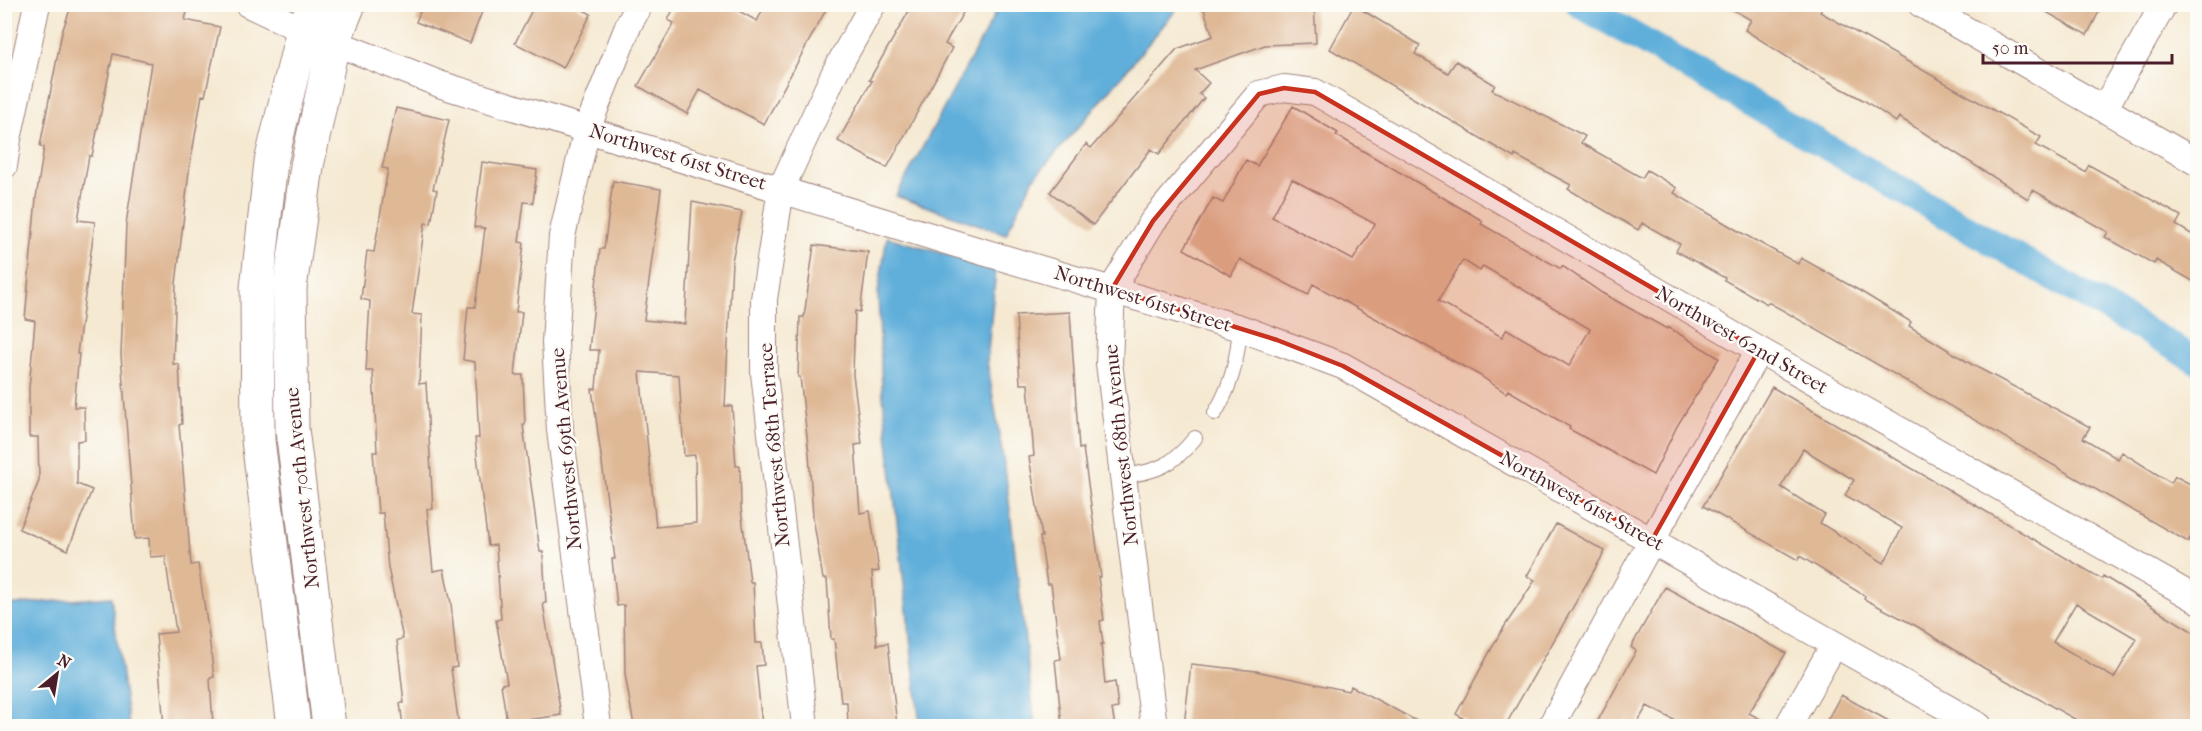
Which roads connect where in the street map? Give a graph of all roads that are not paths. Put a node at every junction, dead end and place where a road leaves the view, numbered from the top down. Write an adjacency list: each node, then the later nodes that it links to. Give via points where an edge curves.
1 (37, 4): 14 (street)
2 (248, 4): 8 (street, Northwest 61st Street)
3 (349, 4): 9 (street, Northwest 70th Avenue)
4 (639, 4): 12 (street, Northwest 69th Avenue)
5 (873, 4): 15 (street, Northwest 68th Terrace, via 835,72)
6 (1921, 4): 11 (street)
7 (2164, 4): 11 (street)
8 (308, 17): 9 (street, Northwest 61st Street); 25 (street, Northwest 70th Avenue, via 271,162 257,288 258,440)
9 (333, 43): 12 (street, Northwest 61st Street, via 442,85); 26 (street, Northwest 70th Avenue, via 307,166 290,288 292,429)
10 (1284, 88): 16 (street, Northwest 68th Avenue, via 1259,94 1153,221); 18 (street, Northwest 62nd Street, via 1315,92)
11 (2104, 109): 13 (street)
12 (586, 129): 15 (street, Northwest 61st Street); 27 (street, Northwest 69th Avenue, via 562,236 555,342 560,430)
13 (2198, 163)
14 (4, 166)
15 (782, 189): 16 (street, Northwest 61st Street); 28 (street, Northwest 68th Terrace, via 765,300 764,373)
16 (1112, 289): 17 (street, Northwest 61st Street); 21 (street, Northwest 68th Avenue, via 1109,363)
17 (1240, 328): 19 (lane, via 1235,372); 22 (street, Northwest 61st Street, via 1343,366)
18 (1759, 350): 22 (street); 23 (street, Northwest 62nd Street)
19 (1215, 413)
20 (1195, 438): 21 (lane, via 1180,457 1161,468)
21 (1123, 476): 29 (street, Northwest 68th Avenue)
22 (1652, 540): 24 (street, Northwest 61st Street); 30 (street)
23 (2198, 600)
24 (1834, 645): 31 (street); 32 (street, Northwest 61st Street)
25 (294, 726)
26 (329, 726)
27 (598, 726)
28 (805, 726)
29 (1154, 726)
30 (1551, 726)
31 (1788, 726)
32 (1979, 726)

